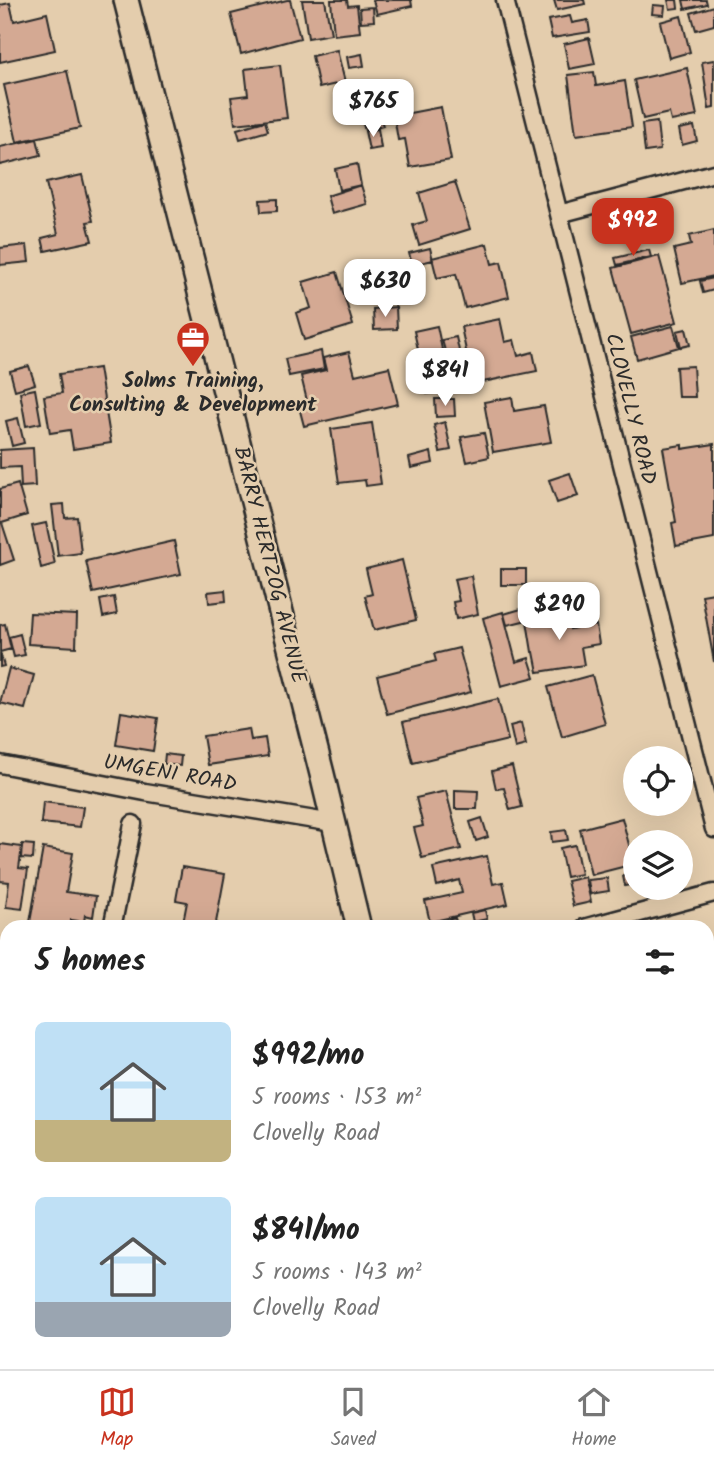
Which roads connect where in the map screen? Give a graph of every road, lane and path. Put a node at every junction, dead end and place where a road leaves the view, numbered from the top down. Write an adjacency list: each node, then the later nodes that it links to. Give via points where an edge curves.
1 (126, 0): 6 (main road, BARRY HERTZOG AVENUE)
2 (505, 0): 4 (street, CLOVELLY ROAD)
3 (714, 173): 4 (street)
4 (559, 214): 8 (street, CLOVELLY ROAD)
5 (0, 764): 6 (street, UMGENI ROAD)
6 (333, 823): 11 (main road, BARRY HERTZOG AVENUE)
7 (133, 824): 10 (street)
8 (714, 829)
9 (714, 894): 12 (street)
10 (114, 920)
11 (357, 920)
12 (615, 920)

